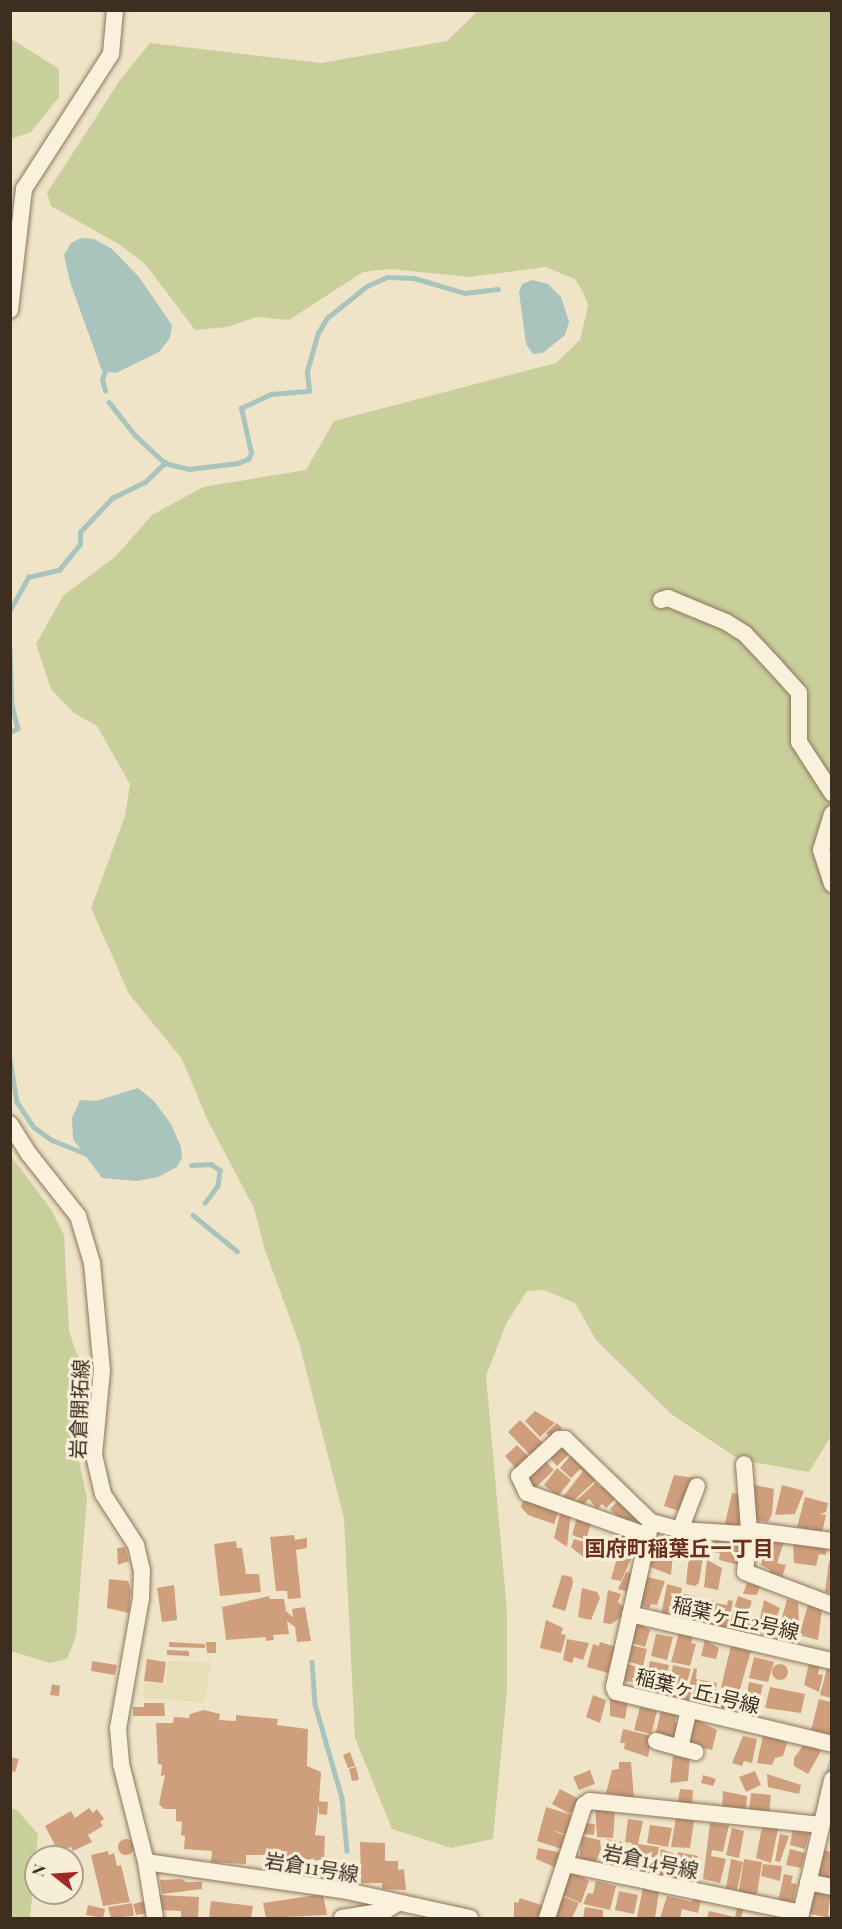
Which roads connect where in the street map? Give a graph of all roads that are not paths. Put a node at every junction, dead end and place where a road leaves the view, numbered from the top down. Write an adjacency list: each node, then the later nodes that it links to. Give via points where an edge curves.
1 (115, 10): 2 (street, via 111,54 24,189)
2 (10, 310)
3 (661, 600): 4 (street, via 668,598 745,634 799,693 799,742)
4 (831, 794)
5 (831, 814): 6 (street, via 821,850)
6 (831, 884)
7 (10, 1124): 22 (street, 岩倉開拓線, via 78,1216 92,1263 102,1370 94,1455 103,1494 136,1545 142,1569 141,1598 118,1728 129,1799)
8 (744, 1464): 12 (street)
9 (698, 1486): 11 (street)
10 (650, 1529): 10 (street, via 527,1493 519,1476 559,1439 566,1439); 11 (street); 15 (street, 稲葉ヶ丘1号線)
11 (680, 1530): 12 (street, via 744,1534)
12 (749, 1530): 13 (street); 14 (street, via 745,1572)
13 (831, 1541)
14 (831, 1605)
15 (630, 1614): 16 (street, 稲葉ヶ丘2号線); 17 (street, 稲葉ヶ丘1号線, via 616,1692)
16 (831, 1661)
17 (689, 1710): 18 (street, via 687,1750); 19 (street, 稲葉ヶ丘1号線)
18 (657, 1741)
19 (831, 1744)
20 (831, 1780): 21 (street)
21 (821, 1825): 23 (street, via 590,1801 584,1806); 24 (street)
22 (146, 1863): 26 (street, 岩倉11号線); 28 (street, 岩倉開拓線)
23 (565, 1864): 27 (street, 岩倉14号線); 31 (street)
24 (808, 1882): 25 (street); 27 (street)
25 (831, 1887)
26 (398, 1903): 29 (street, via 385,1911); 30 (street, 岩倉11号線)
27 (801, 1916)
28 (155, 1918)
29 (342, 1918)
30 (470, 1918)
31 (547, 1918)

